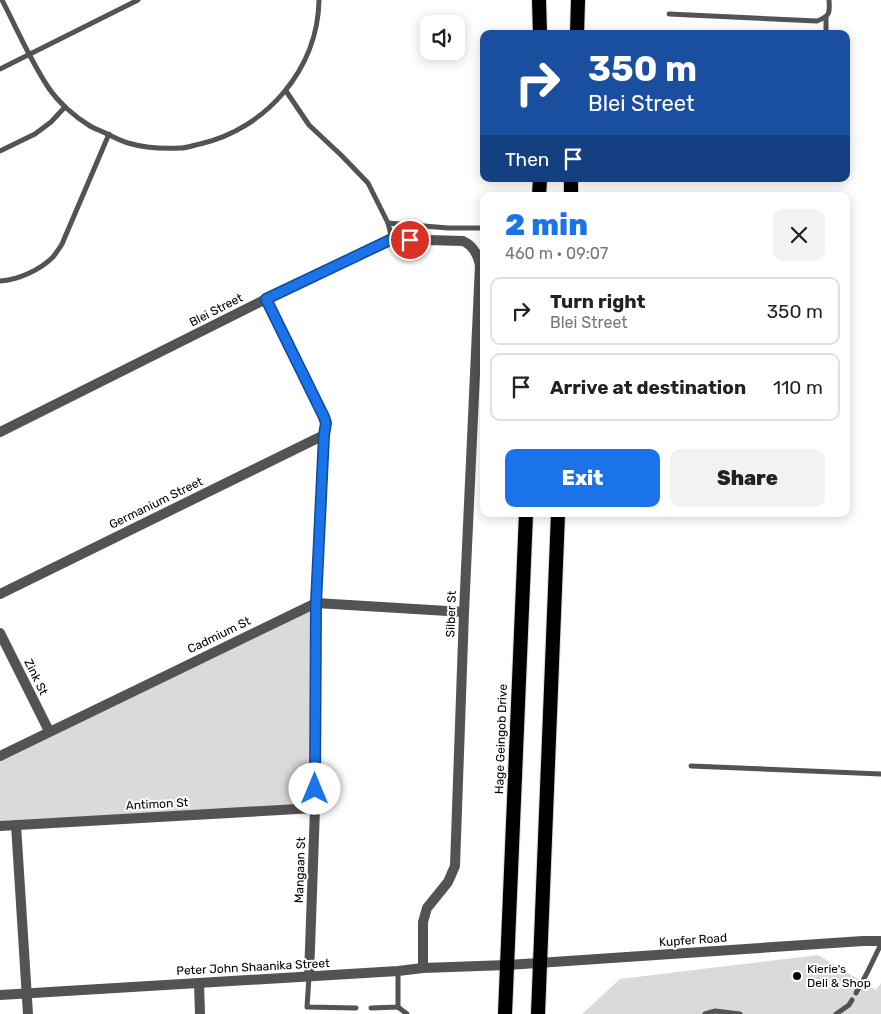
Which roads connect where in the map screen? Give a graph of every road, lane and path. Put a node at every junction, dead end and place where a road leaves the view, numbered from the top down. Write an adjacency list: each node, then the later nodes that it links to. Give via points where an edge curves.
1 (2, 0): 12 (lane)
2 (138, 0): 12 (lane)
3 (319, 0): 14 (lane, via 314,38 301,68)
4 (539, 0): 9 (highway)
5 (578, 0): 10 (highway)
6 (829, 0): 8 (lane, via 830,11)
7 (669, 14): 8 (lane, via 817,21)
8 (826, 18): 11 (lane)
9 (540, 30)
10 (577, 30)
11 (826, 30)
12 (29, 54): 13 (lane); 15 (lane, via 49,89)
13 (0, 69)
14 (286, 91): 16 (lane, via 248,125 208,142 182,148 154,148 128,143); 18 (lane, via 309,125 368,183)
15 (65, 106): 16 (lane, via 91,126); 17 (lane, via 35,134)
16 (109, 134): 22 (lane, via 62,244 52,258 25,275)
17 (0, 151)
18 (388, 223): 19 (lane); 20 (lane)
19 (480, 228)
20 (392, 239): 21 (street, Blei Street, via 464,241); 23 (street, Blei Street)
21 (476, 252): 30 (street, Silber St, via 480,266)
22 (0, 281)
23 (266, 299): 24 (street, Blei Street); 25 (street, Mangaan St, via 324,417)
24 (0, 432)
25 (324, 435): 28 (street, Germanium Street); 29 (street, Mangaan St)
26 (526, 517): 41 (highway, Hage Geingob Drive)
27 (558, 517): 40 (highway)
28 (0, 594)
29 (316, 603): 30 (street, Cadmium St); 32 (street, Cadmium St); 36 (street, Mangaan St)
30 (464, 612): 42 (street, Silber St, via 456,866 448,882 427,908 423,922)
31 (0, 633): 32 (street, Zink St)
32 (49, 732): 33 (street, Cadmium St)
33 (0, 756)
34 (691, 766): 35 (lane)
35 (881, 774)
36 (315, 808): 37 (street, Antimon St); 44 (street, Mangaan St)
37 (16, 825): 38 (street, Antimon St); 46 (street)
38 (0, 826)
39 (881, 942): 40 (street, Kupfer Road); 47 (lane)
40 (540, 962): 41 (street, Kupfer Road); 60 (highway)
41 (507, 965): 42 (street, Peter John Shaanika Street); 59 (highway, Hage Geingob Drive)
42 (423, 968): 43 (street, Peter John Shaanika Street)
43 (398, 971): 44 (street, Peter John Shaanika Street); 51 (lane)
44 (309, 976): 45 (street, Peter John Shaanika Street); 50 (lane)
45 (199, 983): 46 (street, Peter John Shaanika Street); 55 (street)
46 (27, 993): 48 (street, Peter John Shaanika Street); 54 (street)
47 (856, 993)
48 (0, 995)
49 (852, 1000): 63 (lane)
50 (308, 1007): 52 (lane); 56 (lane)
51 (398, 1007): 53 (lane); 57 (lane); 58 (lane)
52 (356, 1008)
53 (371, 1008)
54 (28, 1014)
55 (200, 1014)
56 (308, 1014)
57 (399, 1014)
58 (407, 1014)
59 (505, 1014)
60 (538, 1014)
61 (705, 1014): 62 (lane, via 715,1011)
62 (740, 1014)
63 (836, 1014)

